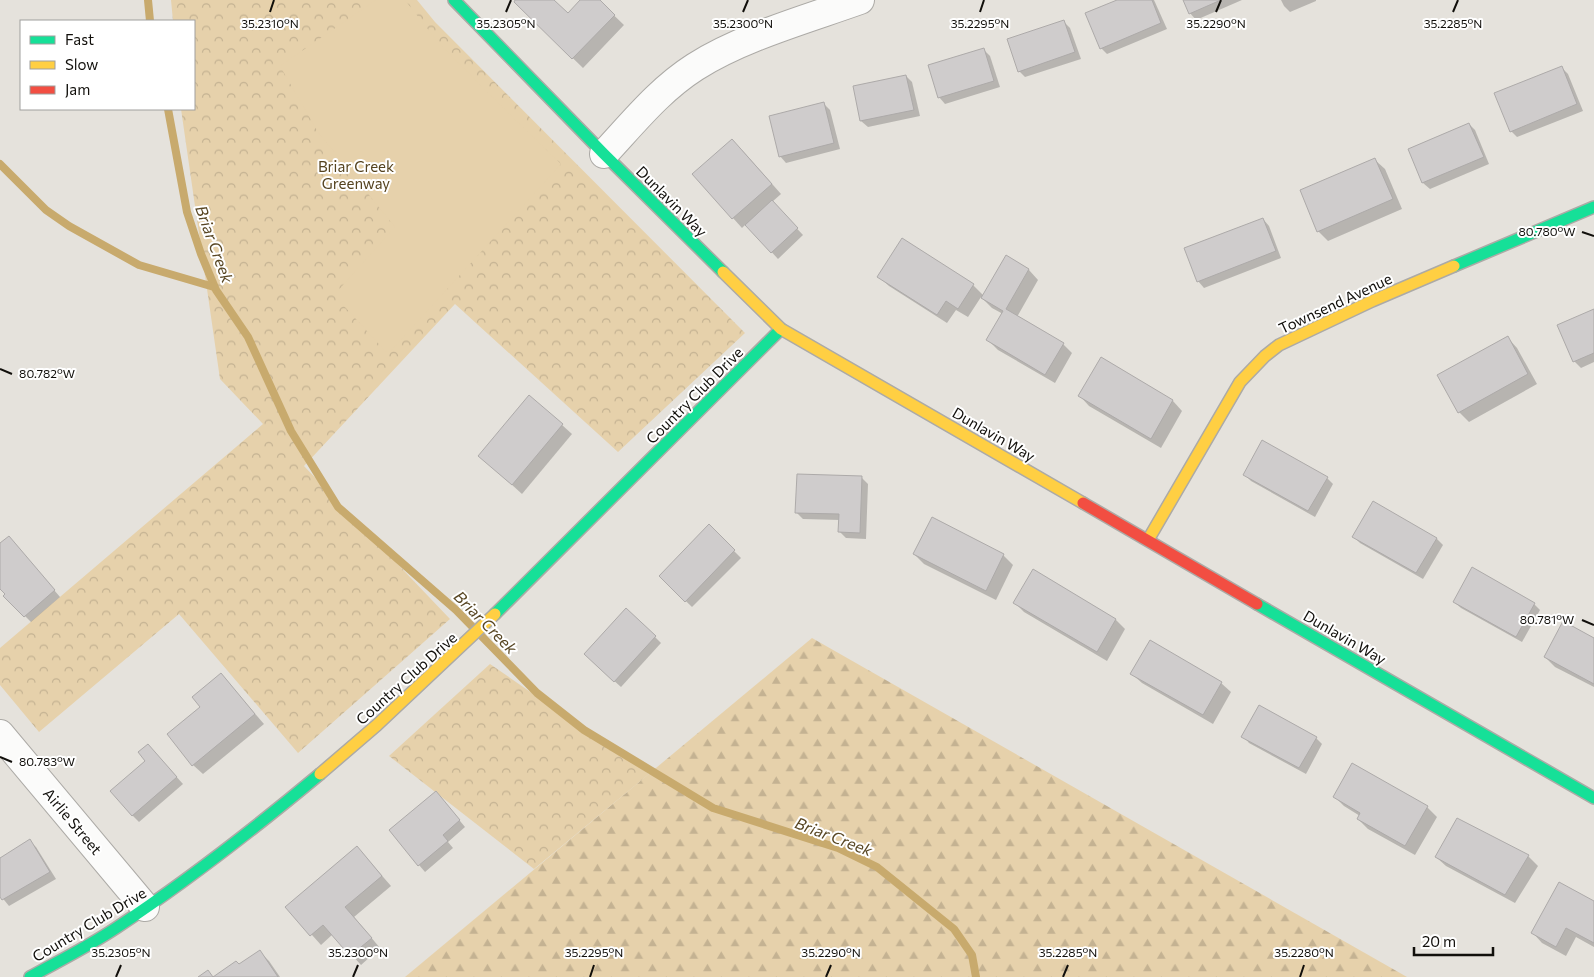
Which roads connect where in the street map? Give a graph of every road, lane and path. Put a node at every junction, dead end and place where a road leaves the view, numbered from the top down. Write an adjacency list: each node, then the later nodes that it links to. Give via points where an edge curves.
1 (454, 0): 3 (street, Dunlavin Way)
2 (860, 0): 3 (street, via 735,45 694,67 658,96)
3 (604, 154): 5 (street, Dunlavin Way)
4 (1594, 207): 6 (street, Townsend Avenue, via 1372,301 1279,345 1240,382)
5 (781, 329): 6 (street, Dunlavin Way); 9 (street, Country Club Drive, via 449,659 377,725 188,879)
6 (1148, 540): 8 (street, Dunlavin Way)
7 (0, 734): 9 (street, Airlie Street)
8 (1594, 798)
9 (145, 907): 10 (street, Country Club Drive, via 114,929)
10 (30, 977)

